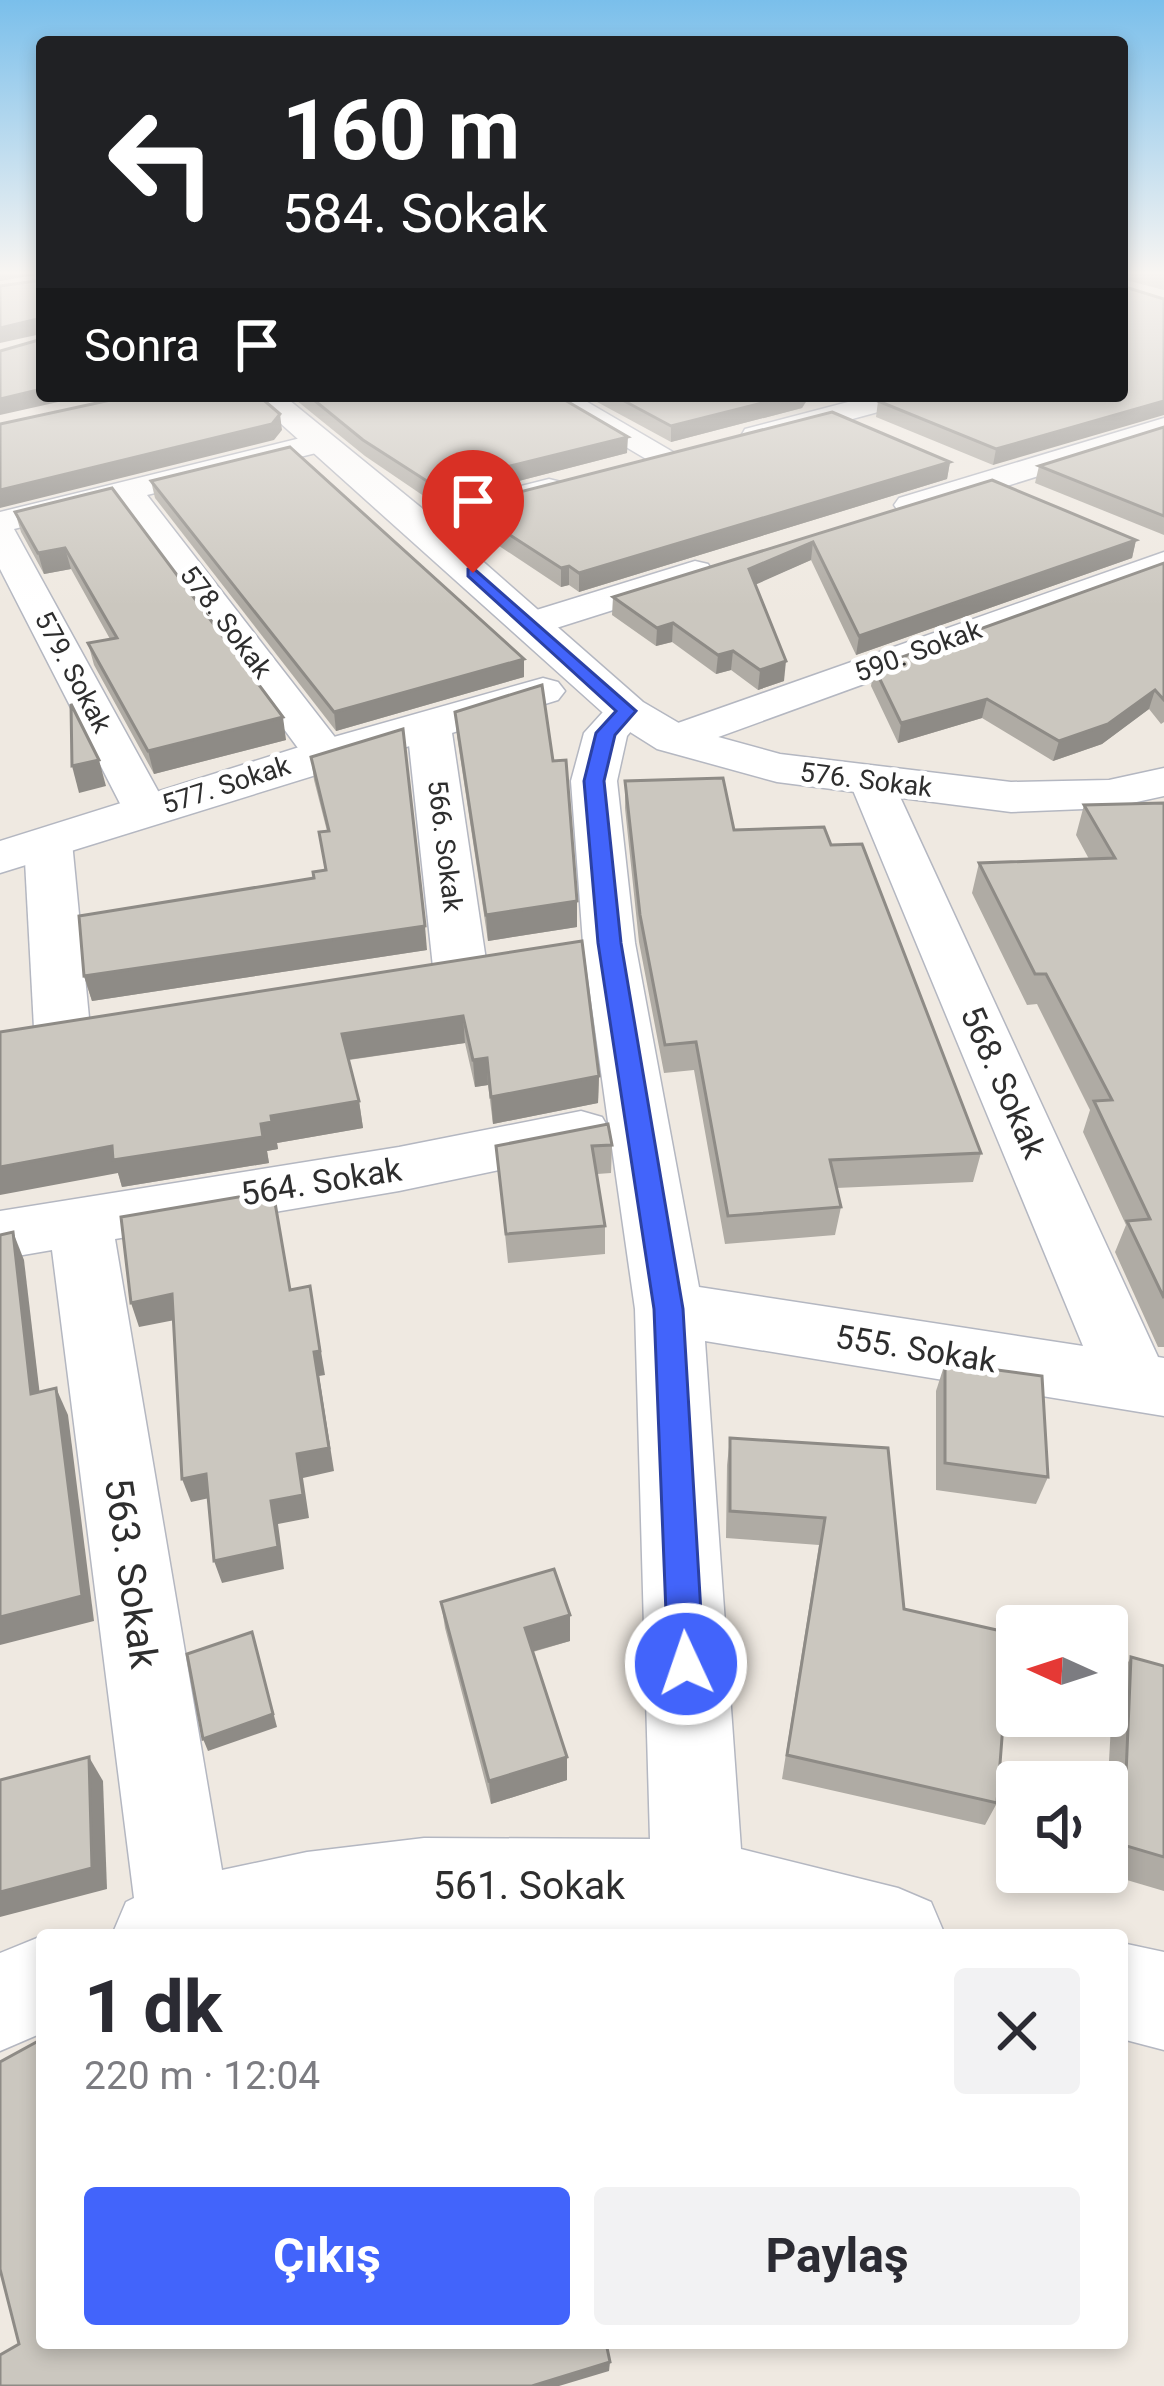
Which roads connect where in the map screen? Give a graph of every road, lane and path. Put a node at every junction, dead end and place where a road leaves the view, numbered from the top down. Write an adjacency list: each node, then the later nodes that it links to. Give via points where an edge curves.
1 (272, 402): 8 (street)
2 (566, 402): 9 (street)
3 (804, 402): 5 (street)
4 (882, 402): 5 (street)
5 (833, 415): 7 (street); 9 (street)
6 (1164, 427): 12 (street)
7 (877, 434)
8 (321, 442): 14 (street); 18 (street)
9 (669, 459): 11 (street)
10 (943, 462): 12 (street)
11 (623, 470)
12 (987, 481): 15 (street); 16 (street)
13 (577, 482): 18 (street)
14 (126, 491): 17 (street); 25 (street, 578. Sokak)
15 (1032, 499)
16 (873, 517)
17 (0, 522)
18 (416, 522): 22 (street)
19 (0, 534): 28 (street, 579. Sokak)
20 (1157, 553): 23 (street, 590. Sokak)
21 (736, 560): 22 (street)
22 (531, 624): 23 (street)
23 (631, 708): 24 (street, 577. Sokak); 27 (street, 576. Sokak, via 777,768); 32 (street, via 606,733 594,781 588,946)
24 (429, 725): 25 (street, 577. Sokak); 30 (street, 566. Sokak)
25 (325, 754): 28 (street, 577. Sokak)
26 (1164, 782): 27 (street, 576. Sokak, via 1068,797)
27 (873, 783): 36 (street, 568. Sokak)
28 (146, 811): 29 (street, 577. Sokak)
29 (24, 850): 31 (street)
30 (459, 967)
31 (64, 1028)
32 (641, 1120): 33 (street, 564. Sokak); 35 (street)
33 (80, 1221): 34 (street, 564. Sokak); 38 (street, 563. Sokak)
34 (0, 1235)
35 (669, 1309): 36 (street, 555. Sokak); 37 (street)
36 (1149, 1384)
37 (697, 1885): 39 (street, 561. Sokak, via 424,1884 307,1898); 40 (street, 561. Sokak)
38 (172, 1929)
39 (176, 1929)
40 (874, 1929)
41 (36, 1987): 44 (street)
42 (1128, 1992): 43 (street)
43 (1164, 2001)
44 (0, 2002)

